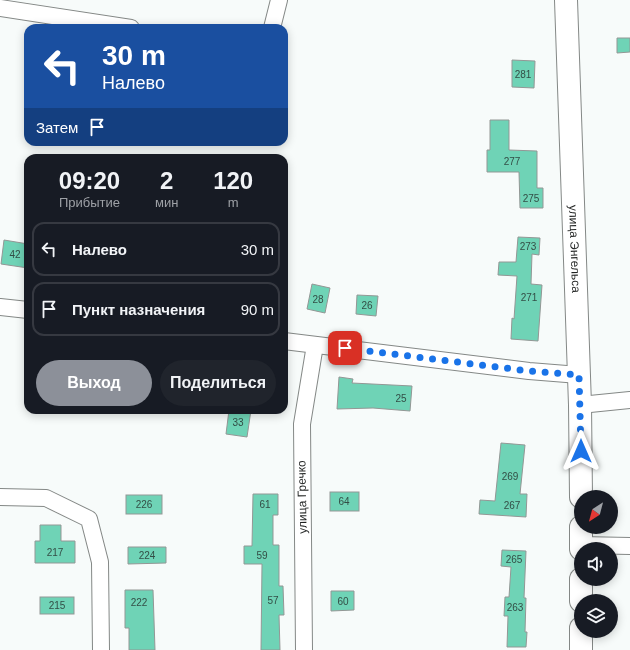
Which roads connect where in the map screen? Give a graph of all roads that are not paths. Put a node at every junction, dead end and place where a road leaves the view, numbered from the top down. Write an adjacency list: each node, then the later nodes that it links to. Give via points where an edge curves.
1 (279, 0): 5 (street)
2 (566, 0): 10 (street, улица Энгельса)
3 (0, 8): 4 (street)
4 (104, 24)
5 (273, 24)
6 (0, 307): 7 (street)
7 (24, 310)
8 (288, 342): 9 (street)
9 (315, 345): 10 (street); 19 (street, улица Гречко, via 302,424)
10 (579, 375): 12 (street, улица Энгельса)
11 (630, 400): 12 (street)
12 (580, 406): 13 (street, улица Энгельса)
13 (581, 490)
14 (0, 497): 18 (street, via 46,498 89,520 100,562)
15 (581, 540): 16 (street)
16 (630, 546)
17 (581, 638): 20 (street)
18 (101, 650)
19 (304, 650)
20 (581, 650)

